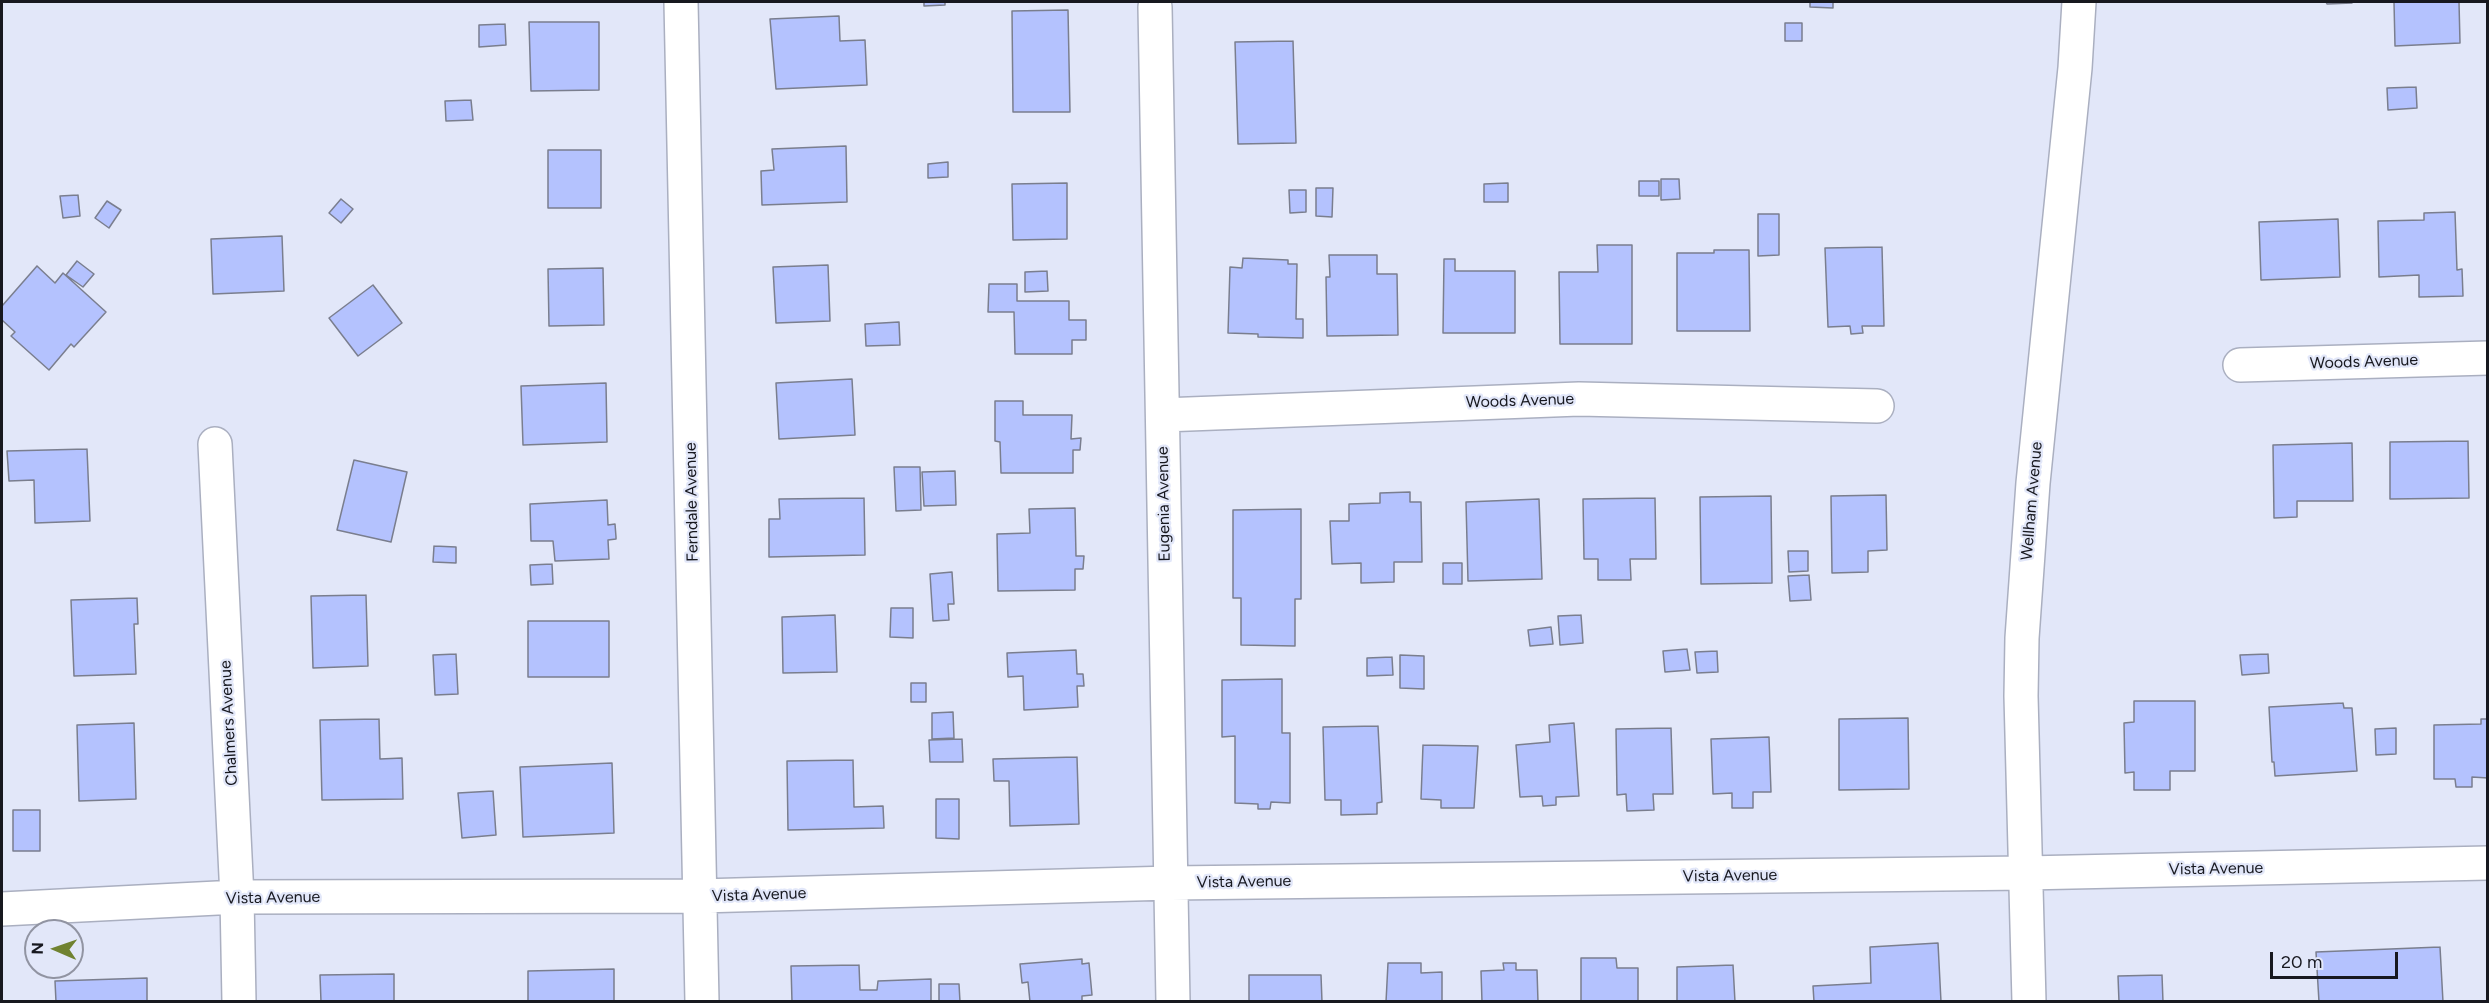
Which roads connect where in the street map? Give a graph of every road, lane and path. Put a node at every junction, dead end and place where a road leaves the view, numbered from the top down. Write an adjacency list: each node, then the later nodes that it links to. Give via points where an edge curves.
1 (681, 2): 13 (street, Ferndale Avenue)
2 (2079, 2): 10 (street, Wellham Avenue, via 2026,562 2021,696)
3 (1155, 7): 7 (street, Eugenia Avenue)
4 (2487, 358): 5 (street, Woods Avenue)
5 (2240, 365)
6 (1877, 406): 7 (street, Woods Avenue, via 1579,399)
7 (1163, 415): 11 (street, Eugenia Avenue)
8 (215, 444): 12 (street, Chalmers Avenue)
9 (2487, 863): 10 (street, Vista Avenue)
10 (2026, 873): 11 (street, Vista Avenue); 18 (street, Wellham Avenue)
11 (1171, 883): 13 (street, Vista Avenue); 17 (street, Eugenia Avenue)
12 (237, 897): 13 (street, Vista Avenue); 14 (street, Vista Avenue); 15 (street, Chalmers Avenue)
13 (700, 897): 16 (street, Ferndale Avenue)
14 (2, 909)
15 (239, 1002)
16 (702, 1002)
17 (1173, 1002)
18 (2029, 1002)

